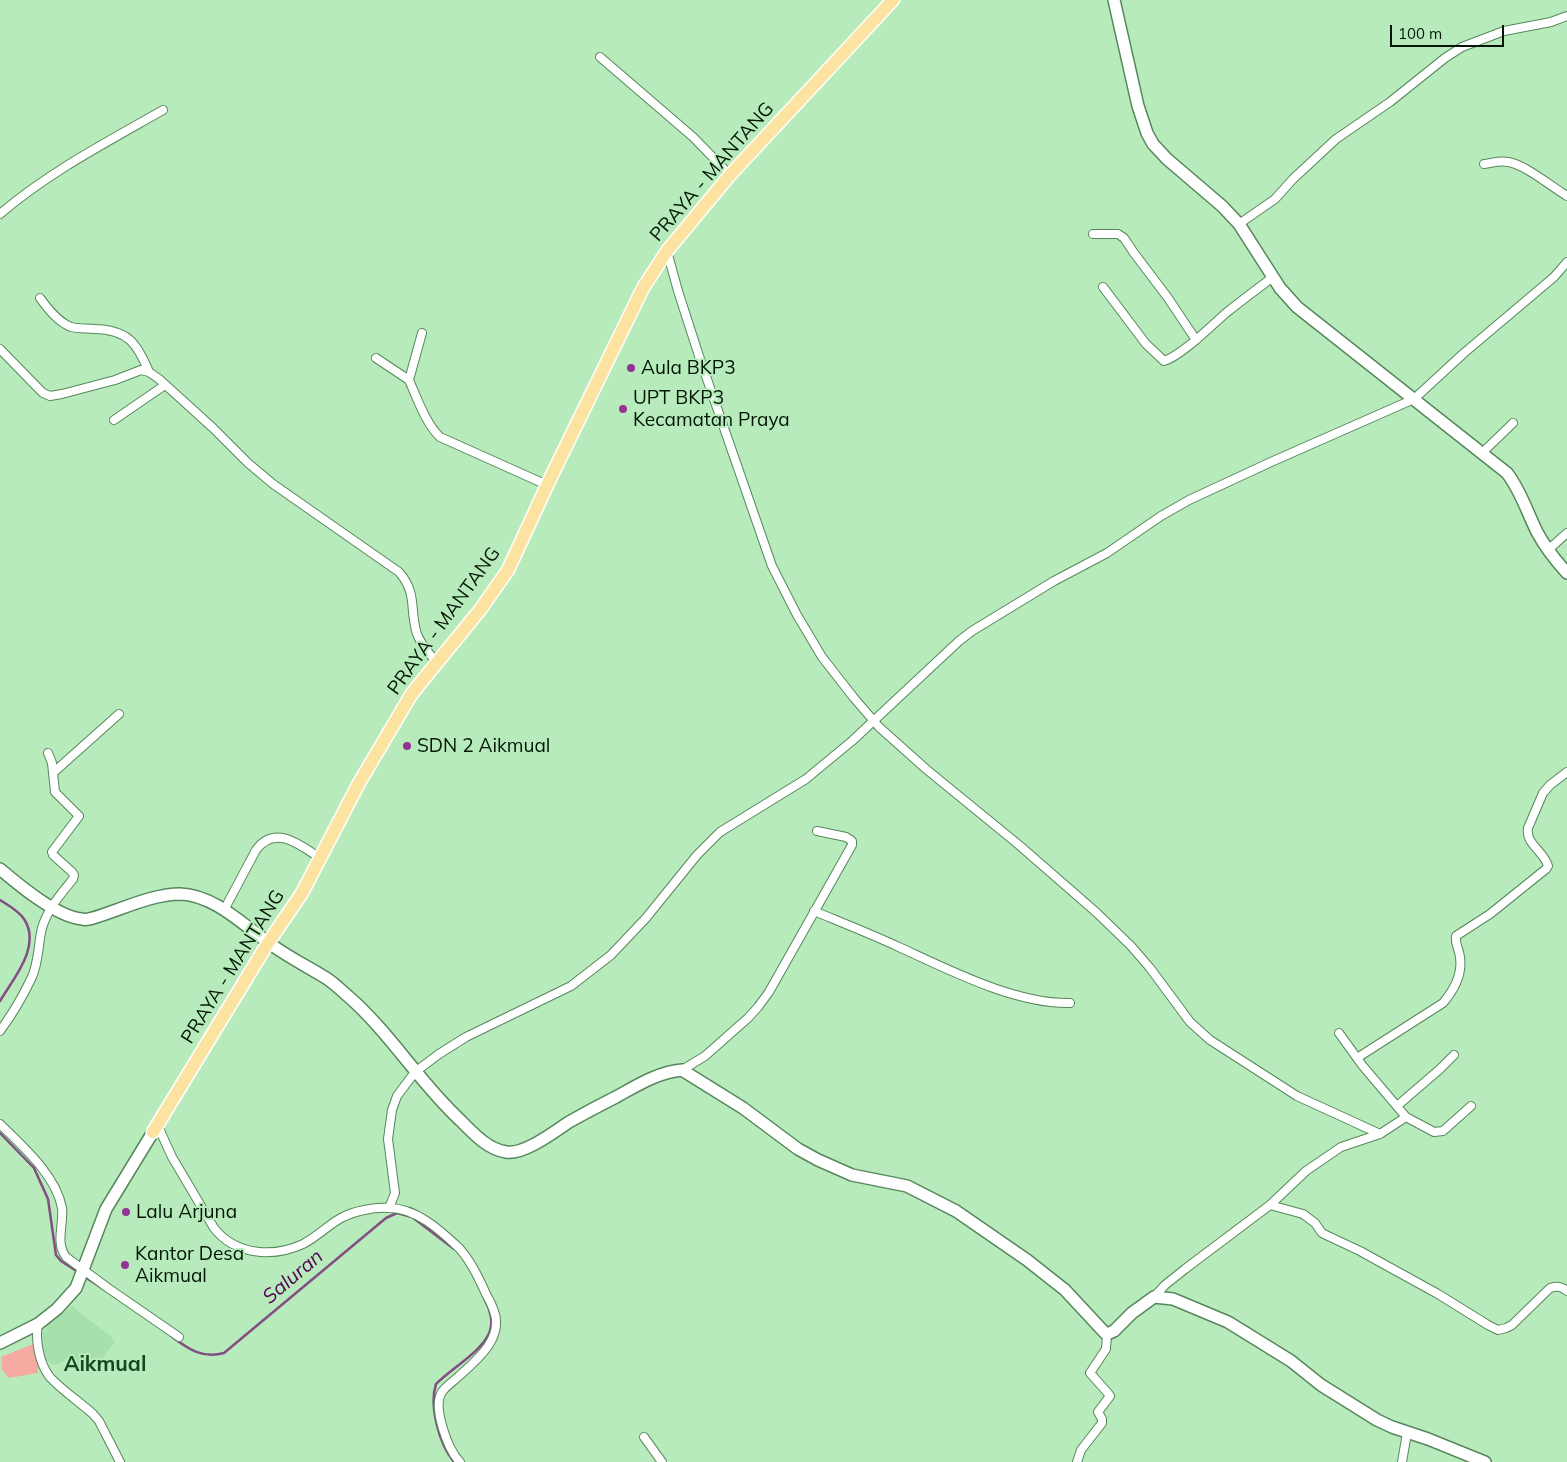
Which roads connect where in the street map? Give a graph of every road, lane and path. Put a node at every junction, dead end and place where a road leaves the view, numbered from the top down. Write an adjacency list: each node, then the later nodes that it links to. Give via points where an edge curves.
1 (893, 0): 7 (main road, PRAYA - MANTANG)
2 (1115, 0): 10 (street, via 1138,106 1153,144)
3 (1567, 16): 10 (street, via 1504,31 1462,47 1336,140 1275,199)
4 (600, 57): 7 (street, via 693,137)
5 (163, 110): 9 (street, via 87,154 20,197)
6 (1484, 164): 8 (street, via 1512,163)
7 (730, 175): 12 (main road, PRAYA - MANTANG)
8 (1567, 196)
9 (0, 214)
10 (1239, 224): 14 (street)
11 (1093, 234): 18 (street, via 1118,234 1124,238)
12 (667, 250): 28 (main road, PRAYA - MANTANG, via 643,288); 34 (street, via 699,356 772,566 822,657)
13 (1567, 262): 24 (street, via 1554,277)
14 (1273, 277): 18 (street); 24 (street, via 1297,307)
15 (1103, 287): 18 (street, via 1162,361 1167,361)
16 (40, 298): 21 (street, via 62,322 114,331 129,338)
17 (422, 333): 22 (street)
18 (1196, 340)
19 (0, 350): 21 (street, via 37,388 50,396 141,370)
20 (376, 358): 22 (street)
21 (148, 372): 23 (street)
22 (409, 380): 28 (street, via 431,426 440,437)
23 (164, 386): 25 (street); 32 (street, via 274,484 399,572 411,592 417,634)
24 (1414, 399): 27 (street); 34 (street, via 1167,512 1107,553 972,631)
25 (114, 420)
26 (1513, 423): 27 (street)
27 (1482, 453): 30 (street, via 1513,480)
28 (547, 485): 32 (main road, PRAYA - MANTANG, via 508,570)
29 (1567, 533): 30 (street)
30 (1548, 550): 31 (street)
31 (1567, 573)
32 (436, 663): 39 (main road, PRAYA - MANTANG, via 412,695 359,784)
33 (119, 714): 36 (street)
34 (873, 720): 51 (street, via 806,779 720,832 611,955 571,986 466,1037); 57 (street, via 926,769 1097,913 1131,946 1190,1022 1210,1040 1298,1096)
35 (48, 753): 36 (street)
36 (54, 772): 41 (street, via 55,792 79,816 52,850 74,878)
37 (1567, 772): 49 (street, via 1543,793 1527,830 1547,867 1490,914 1456,936 1460,965 1458,979 1453,992 1443,1003)
38 (817, 831): 43 (street, via 846,837 852,845)
39 (320, 858): 42 (street, via 285,838 266,840 256,850); 44 (main road, PRAYA - MANTANG, via 302,893)
40 (0, 869): 41 (street)
41 (52, 907): 42 (street, via 82,919 94,918 163,895 181,894 210,901); 46 (street, via 42,929 32,978)
42 (224, 910): 44 (street)
43 (814, 911): 45 (street, via 973,980 1030,999); 50 (street, via 758,1007 711,1051)
44 (268, 943): 51 (street, via 327,979 350,998); 56 (main road, PRAYA - MANTANG)
45 (1070, 1003)
46 (0, 1031)
47 (1339, 1033): 49 (street)
48 (1454, 1055): 52 (street)
49 (1357, 1058): 52 (street)
50 (682, 1070): 51 (street, via 645,1081 520,1151 507,1152 484,1142 442,1104); 64 (street, via 744,1108 818,1160 852,1175 907,1186 956,1211 1065,1290)
51 (415, 1072): 59 (street, via 397,1096 392,1110 388,1139 395,1193)
52 (1397, 1106): 54 (street)
53 (1471, 1106): 54 (street, via 1439,1133)
54 (1406, 1117): 57 (street)
55 (0, 1124): 60 (street, via 44,1171 56,1189 62,1209 60,1245 70,1260)
56 (152, 1133): 59 (street, via 172,1157 221,1237 249,1251 273,1252 303,1244 346,1216); 60 (street, PRAYA - MANTANG, via 106,1209)
57 (1380, 1134): 58 (street, via 1341,1147 1306,1171)
58 (1270, 1205): 61 (street, via 1303,1214 1322,1233 1360,1251 1498,1330 1512,1325 1550,1288 1556,1286); 62 (street, via 1165,1285)
59 (389, 1208): 70 (street, via 408,1211 426,1221 459,1249 495,1312 494,1336 488,1347 443,1390 440,1397 440,1418 450,1449)
60 (83, 1270): 63 (street, PRAYA - MANTANG, via 76,1288); 65 (street)
61 (1567, 1290)
62 (1154, 1297): 64 (street); 67 (street, via 1173,1299 1228,1322 1291,1361 1338,1397)
63 (38, 1324): 66 (street, PRAYA - MANTANG); 69 (street, via 36,1333 40,1358 49,1376 93,1414)
64 (1108, 1334): 72 (street, via 1106,1349 1090,1373 1110,1396 1098,1412 1102,1423 1081,1450)
65 (179, 1336)
66 (0, 1342)
67 (1407, 1433): 73 (street); 74 (street)
68 (644, 1437): 71 (street)
69 (120, 1462)
70 (460, 1462)
71 (662, 1462)
72 (1077, 1462)
73 (1402, 1462)
74 (1485, 1462)

